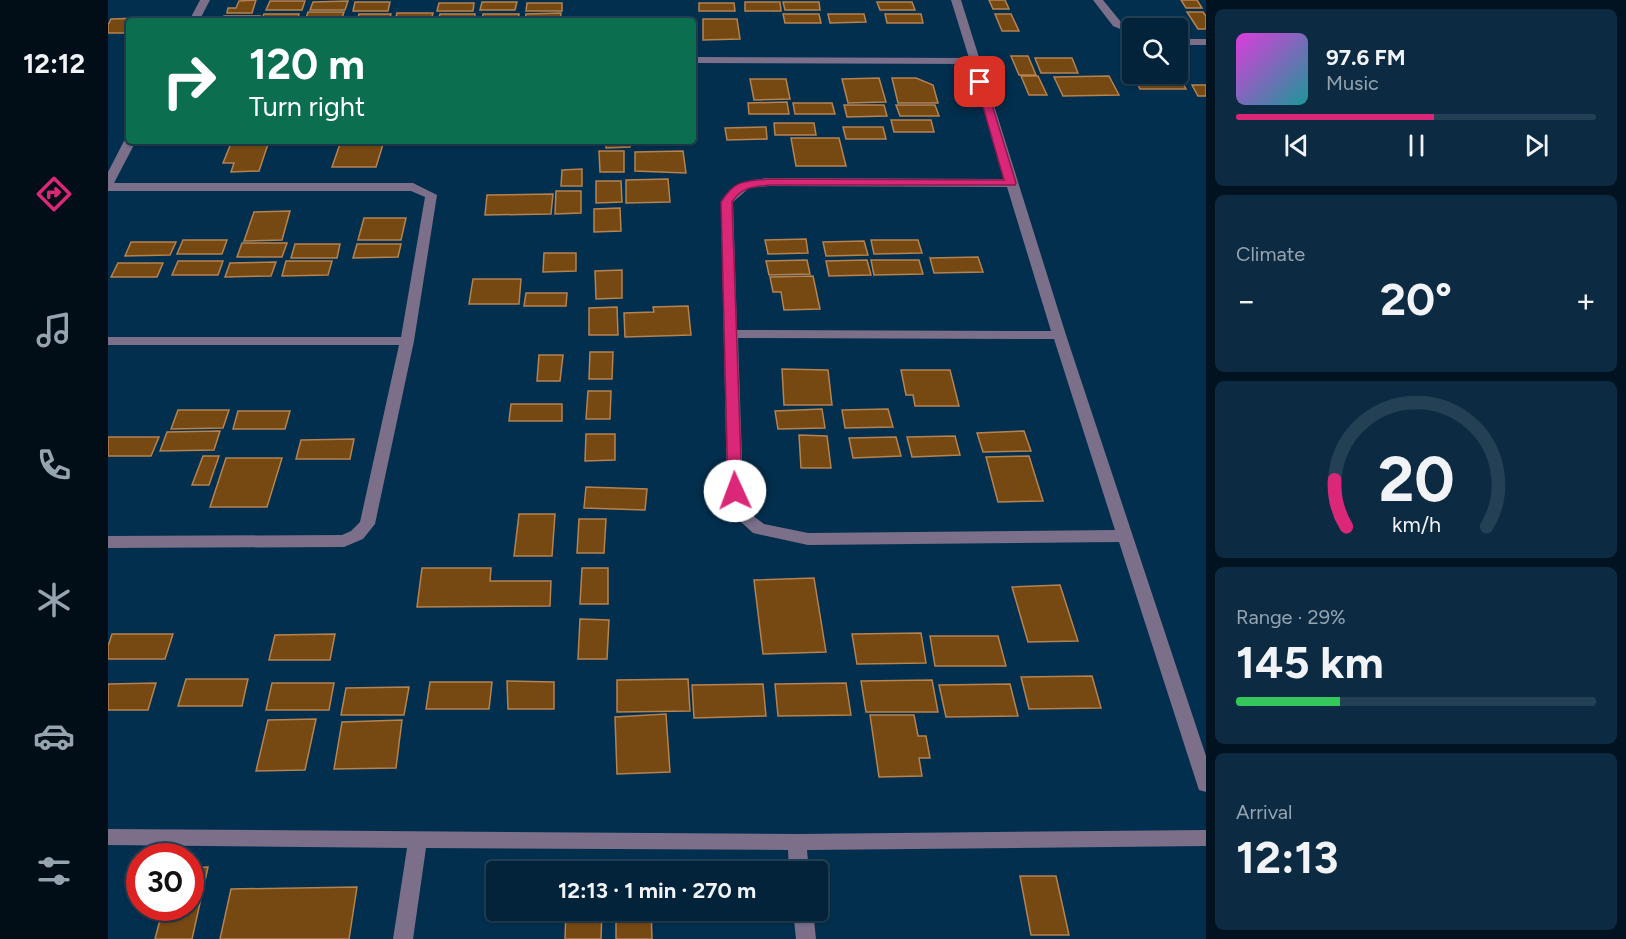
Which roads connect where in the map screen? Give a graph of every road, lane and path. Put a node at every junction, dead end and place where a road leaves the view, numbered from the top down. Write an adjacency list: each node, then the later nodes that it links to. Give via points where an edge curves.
1 (205, 0): 4 (street)
2 (956, 0): 9 (street)
3 (1098, 0): 5 (street)
4 (196, 18)
5 (1122, 26)
6 (1188, 42): 7 (street)
7 (1206, 42)
8 (696, 60): 9 (street)
9 (974, 62): 11 (street)
10 (128, 144): 12 (street)
11 (1011, 183): 13 (street, via 745,184 734,190 726,202); 14 (street)
12 (108, 185): 16 (street, via 423,190 431,195)
13 (731, 334): 14 (street); 17 (street, via 735,491 746,518 759,529 808,539)
14 (1059, 334): 17 (street)
15 (108, 340): 16 (street)
16 (407, 341): 18 (street, via 367,524 357,534 344,541)
17 (1124, 536): 19 (street)
18 (108, 542)
19 (1206, 784)
20 (108, 837): 21 (street)
21 (418, 837): 23 (street); 26 (street)
22 (1206, 838): 23 (street)
23 (797, 842): 24 (street)
24 (799, 861)
25 (804, 921): 27 (street)
26 (403, 939)
27 (806, 939)

